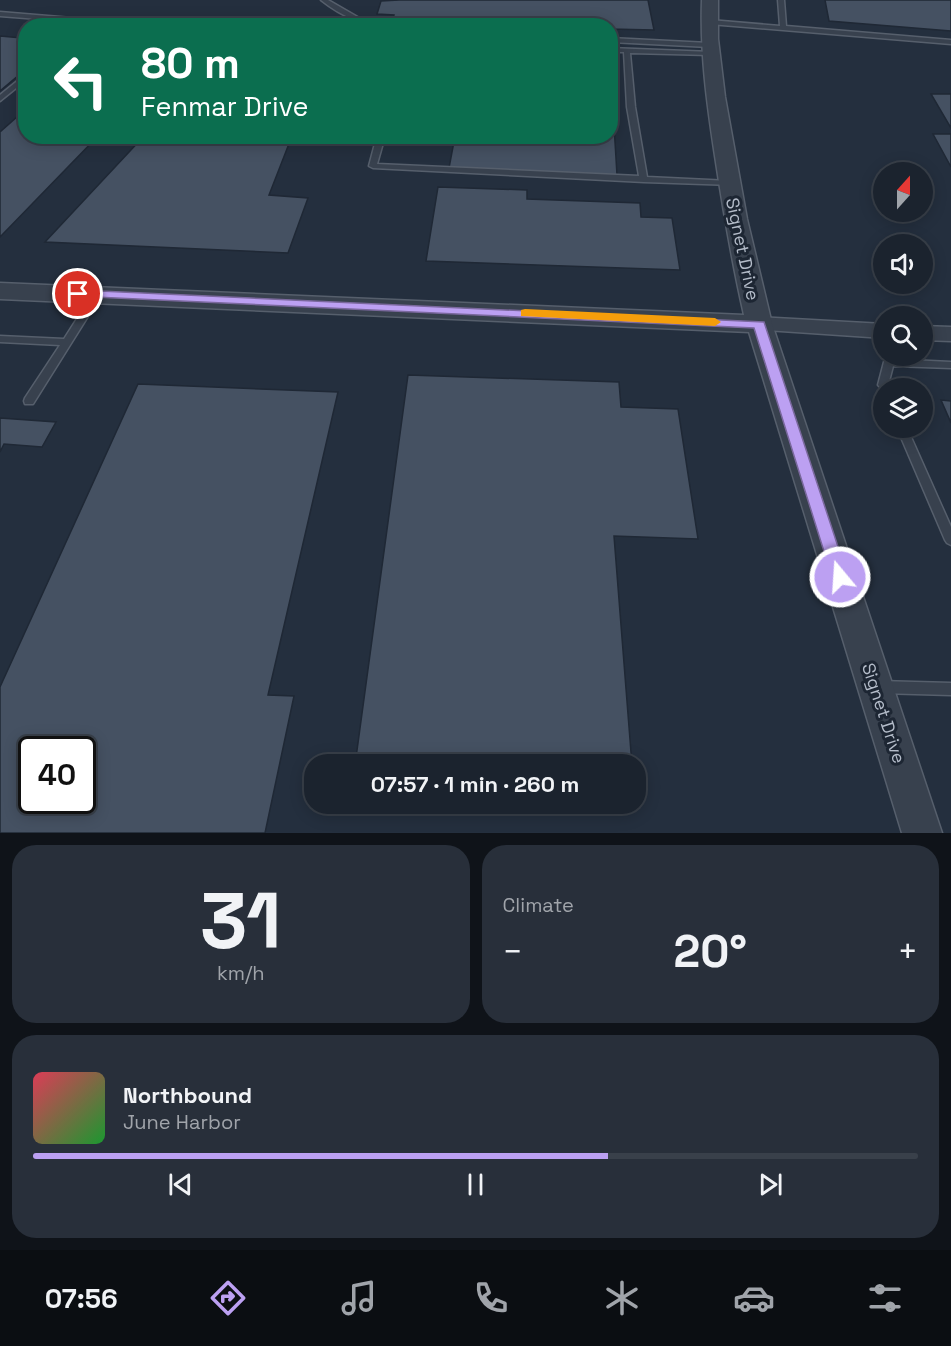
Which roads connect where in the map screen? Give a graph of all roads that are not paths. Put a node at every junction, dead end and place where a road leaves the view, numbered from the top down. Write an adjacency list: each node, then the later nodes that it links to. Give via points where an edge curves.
1 (324, 0): 6 (lane)
2 (710, 0): 7 (street, Signet Drive)
3 (781, 0): 8 (lane)
4 (0, 14): 5 (lane)
5 (51, 18)
6 (356, 18)
7 (710, 22): 8 (lane); 11 (street, Signet Drive)
8 (783, 28): 10 (lane)
9 (618, 41): 11 (lane)
10 (951, 42)
11 (709, 49): 13 (lane); 18 (street, Signet Drive)
12 (618, 50): 13 (lane)
13 (627, 50): 17 (lane, via 631,107)
14 (18, 83): 15 (lane)
15 (0, 99)
16 (379, 144): 17 (lane, via 373,166)
17 (644, 180): 18 (lane)
18 (730, 183): 21 (street, Signet Drive, via 741,253)
19 (0, 291): 20 (street)
20 (97, 294): 21 (street); 26 (lane)
21 (759, 324): 22 (street); 32 (street, Signet Drive)
22 (873, 330)
23 (933, 333): 24 (street)
24 (951, 334)
25 (0, 339): 26 (lane)
26 (67, 342): 29 (lane)
27 (951, 365): 28 (lane, via 889,362)
28 (885, 378)
29 (29, 401)
30 (906, 438): 31 (lane)
31 (951, 540)
32 (875, 687): 33 (lane); 34 (street, Signet Drive)
33 (951, 689)
34 (922, 833)

